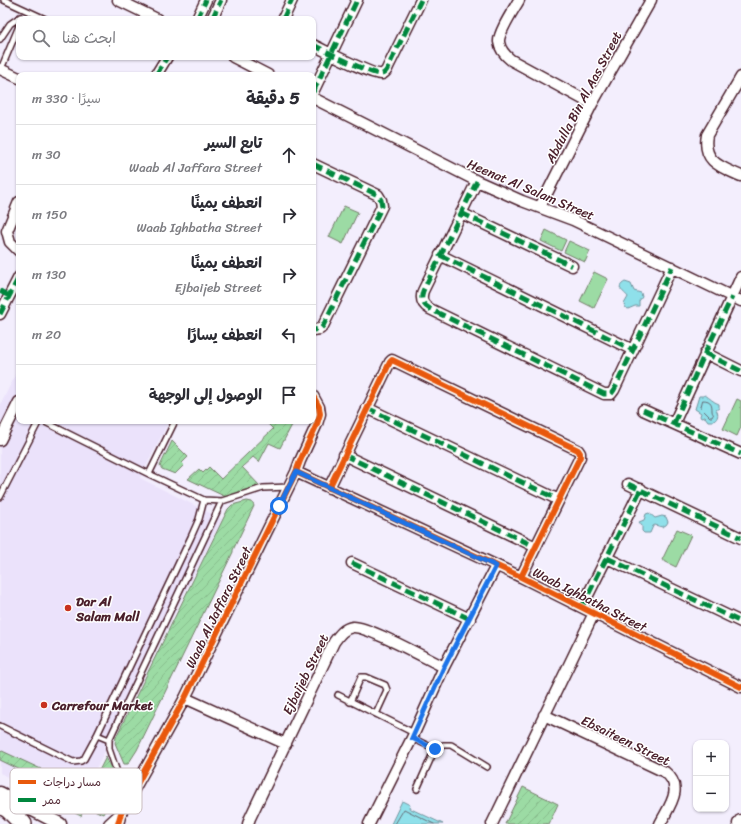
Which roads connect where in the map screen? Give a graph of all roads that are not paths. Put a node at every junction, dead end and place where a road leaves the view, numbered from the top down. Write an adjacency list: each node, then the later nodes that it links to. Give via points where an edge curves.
1 (4, 0): 11 (lane)
2 (118, 0): 10 (street)
3 (206, 0): 15 (street)
4 (221, 0): 16 (street)
5 (292, 0): 17 (street)
6 (357, 0): 22 (street)
7 (421, 0): 22 (street, via 386,71 382,74 371,72)
8 (519, 0): 32 (street, via 500,38 499,42 505,55)
9 (651, 0): 32 (street, Abdulla Bin Al Aas Street)
10 (134, 3): 14 (street)
11 (24, 9): 12 (lane); 13 (lane)
12 (21, 16)
13 (39, 16)
14 (153, 16)
15 (198, 16)
16 (213, 16)
17 (284, 16)
18 (16, 20): 20 (lane, via 10,24)
19 (16, 33): 25 (lane)
20 (0, 39)
21 (316, 46): 22 (street)
22 (332, 54): 30 (street)
23 (165, 60): 26 (street)
24 (239, 60): 27 (street)
25 (0, 69): 28 (street)
26 (158, 72)
27 (262, 72)
28 (16, 77)
29 (741, 77): 34 (street, via 707,135 705,145 714,162)
30 (316, 86)
31 (316, 100): 35 (street, Heenat Al Salam Street)
32 (592, 104): 36 (street, Abdulla Bin Al Aas Street)
33 (316, 165): 48 (street, via 378,196 382,206 323,326)
34 (741, 176)
35 (477, 181): 36 (street, Heenat Al Salam Street); 38 (street)
36 (540, 207): 42 (street, Heenat Al Salam Street)
37 (16, 210): 39 (street, via 8,231 10,242)
38 (461, 213): 40 (street); 41 (street)
39 (16, 248)
40 (440, 256): 49 (street); 49 (street, via 421,296 425,306 606,395 613,392)
41 (572, 266)
42 (672, 267): 46 (street, Heenat Al Salam Street); 49 (street)
43 (741, 277): 46 (street)
44 (16, 280): 45 (street)
45 (5, 293): 47 (street)
46 (737, 299): 50 (street)
47 (0, 314)
48 (316, 330)
49 (633, 350)
50 (705, 353): 51 (street); 56 (street)
51 (741, 371)
52 (316, 402): 63 (street, Waab Al Jaffara Street, via 320,414)
53 (367, 408): 62 (street); 71 (street); 71 (street, via 392,360 578,450 580,457)
54 (16, 410): 60 (street)
55 (643, 410): 56 (street)
56 (674, 423): 61 (street)
57 (36, 424): 69 (lane)
58 (49, 424): 64 (lane)
59 (174, 424): 64 (lane)
60 (0, 440)
61 (741, 454)
62 (344, 455): 67 (street); 74 (street)
63 (296, 472): 66 (street, Waab Al Jaffara Street); 67 (street, Waab Ighbatha Street)
64 (149, 474): 70 (lane)
65 (628, 484): 68 (street)
66 (289, 487): 72 (lane, via 263,488); 86 (street, Waab Al Jaffara Street)
67 (329, 488): 77 (street, Waab Ighbatha Street)
68 (640, 490): 73 (street); 75 (street)
69 (0, 497)
70 (204, 500): 72 (lane); 91 (lane, via 191,537)
71 (559, 500): 74 (street)
72 (222, 501): 93 (lane)
73 (741, 538)
74 (536, 547): 78 (street)
75 (607, 558): 79 (street); 82 (street)
76 (352, 563): 81 (street)
77 (496, 566): 78 (street, Waab Ighbatha Street); 81 (street)
78 (521, 577): 79 (street, Waab Ighbatha Street)
79 (582, 607): 80 (street, Waab Ighbatha Street)
80 (594, 613): 84 (street, Waab Ighbatha Street); 89 (street)
81 (470, 619): 83 (street)
82 (741, 622)
83 (444, 667): 92 (street); 94 (street, Ejbaijeb Street, via 367,630 347,628 334,642)
84 (741, 687)
85 (338, 695): 87 (lane)
86 (185, 698): 94 (street); 98 (street, Waab Al Jaffara Street)
87 (350, 702): 88 (lane); 88 (lane, via 361,677 385,685 387,690)
88 (376, 714): 92 (lane)
89 (544, 715): 115 (street); 116 (street, Ebsaiteen Street, via 670,775 676,792)
90 (0, 726): 91 (lane, via 73,762 84,759)
91 (97, 734): 93 (lane)
92 (413, 735): 95 (lane); 114 (street)
93 (109, 740): 97 (lane, via 109,749)
94 (286, 744): 113 (street, Ejbaijeb Street)
95 (435, 749): 96 (lane, via 451,745); 99 (lane)
96 (487, 767)
97 (115, 768)
98 (142, 775)
99 (417, 789)
100 (0, 793): 101 (street)
101 (10, 798)
102 (0, 804): 103 (highway)
103 (10, 811)
104 (0, 814): 108 (highway)
105 (13, 814): 109 (highway)
106 (41, 814): 110 (street)
107 (121, 814): 111 (street, Waab Al Jaffara Street); 112 (street, Waab Al Jaffara Street)
108 (18, 824)
109 (23, 824)
110 (60, 824)
111 (109, 824)
112 (118, 824)
113 (248, 824)
114 (370, 824)
115 (492, 824)
116 (660, 824)

